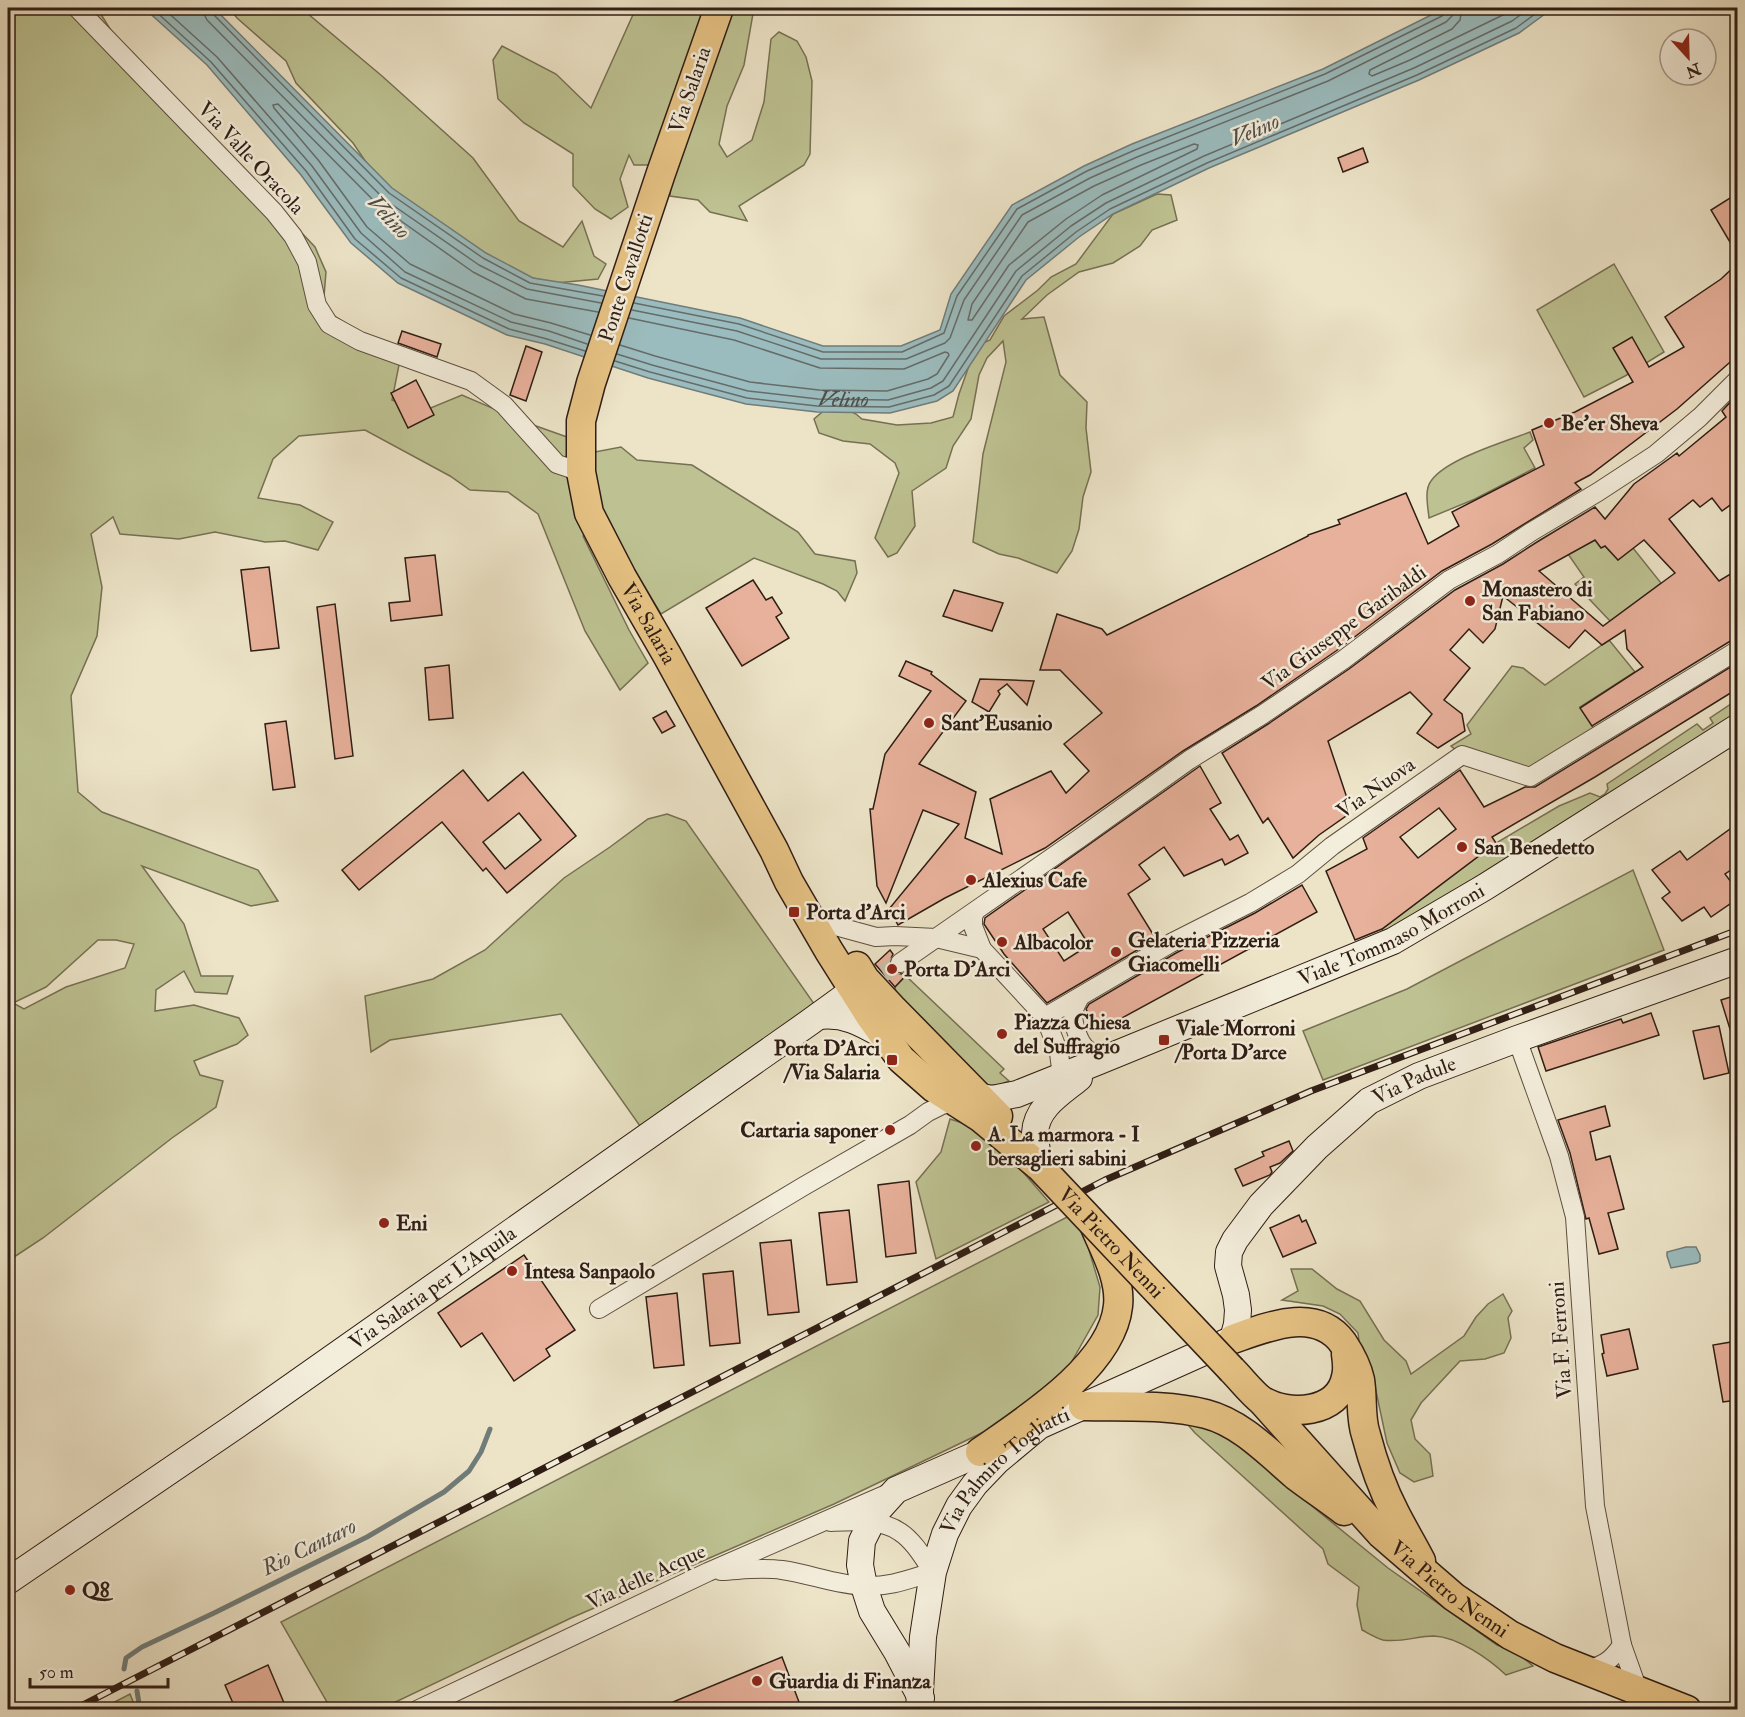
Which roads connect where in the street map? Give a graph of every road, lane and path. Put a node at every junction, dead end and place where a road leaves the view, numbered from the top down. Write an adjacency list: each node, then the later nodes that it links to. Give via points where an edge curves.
1 (77, 8): 6 (street, Via Valle Oracola, via 294,236 307,262 317,305 329,324 360,341 471,381 504,405 557,464)
2 (719, 8): 3 (main road, Via Salaria)
3 (661, 173): 5 (main road, Ponte Cavallotti)
4 (1737, 380): 10 (street, Via Giuseppe Garibaldi, via 1656,454 1498,554 1449,580 1343,660 1189,760)
5 (591, 382): 6 (main road, Via Salaria, via 581,421)
6 (581, 472): 9 (main road, Via Salaria, via 589,513)
7 (1737, 650): 17 (street, Via Nuova, via 1530,777 1462,755 1298,874)
8 (1737, 727): 22 (street, Viale Tommaso Morroni, via 1393,941)
9 (774, 850): 11 (main road, Via Salaria); 16 (main road, Via Salaria, via 789,882)
10 (975, 912): 12 (street, Via Giuseppe Garibaldi); 13 (street, via 973,926)
11 (832, 926): 12 (street, via 876,937); 16 (main road, Via Salaria)
12 (936, 938): 13 (street); 15 (street, Via Giuseppe Garibaldi)
13 (982, 949): 19 (street)
14 (1737, 960): 21 (street, Via Padule)
15 (900, 963)
16 (865, 977): 18 (street, Via Salaria per L'Aquila); 20 (main road); 24 (main road)
17 (1080, 997): 19 (street, Via Nuova); 22 (street, via 1073,1012 1076,1027 1084,1047)
18 (819, 1016): 20 (street, via 833,1014 852,1019); 44 (street, Via Salaria per L'Aquila)
19 (1045, 1017): 23 (street, via 1059,1053)
20 (886, 1037): 24 (main road, via 902,1059)
21 (1517, 1039): 31 (street, Via Padule, via 1419,1076 1369,1101 1269,1197 1229,1252 1228,1266 1238,1310); 46 (street, Via F. Ferroni, via 1559,1156 1575,1217 1595,1506)
22 (1101, 1060): 23 (street, Viale Tommaso Morroni); 28 (street, via 1037,1117 1035,1135)
23 (1062, 1077): 25 (street, Viale Tommaso Morroni)
24 (948, 1091): 25 (street, Viale Tommaso Morroni, via 992,1099); 26 (street, via 942,1105); 26 (street, via 923,1096); 27 (main road); 28 (main road)
25 (1012, 1095): 27 (street)
26 (910, 1125): 30 (street)
27 (1009, 1128): 28 (main road)
28 (1040, 1167): 29 (main road, Via Pietro Nenni, bridge)
29 (1095, 1227): 33 (main road, Via Pietro Nenni, bridge); 36 (main road, via 1116,1281 1118,1306 1111,1332 1100,1352 1075,1379 1035,1414)
30 (599, 1309)
31 (1233, 1339): 32 (main road, via 1299,1321 1327,1328); 34 (street, Via Palmiro Togliatti)
32 (1345, 1346): 33 (main road, via 1346,1377 1332,1401 1302,1410 1284,1409); 43 (main road, via 1360,1381 1364,1430 1376,1470)
33 (1261, 1400): 40 (main road, Via Pietro Nenni)
34 (1083, 1406): 35 (street, Via Palmiro Togliatti); 40 (main road, via 1148,1407 1208,1414 1247,1435 1298,1477)
35 (1039, 1426): 36 (street); 42 (street, Via Palmiro Togliatti, via 997,1461 964,1498 945,1534)
36 (980, 1452): 37 (street)
37 (896, 1490): 38 (street); 39 (street, Via delle Acque)
38 (870, 1522): 39 (street); 42 (street, via 900,1532); 45 (street, via 862,1541 860,1565)
39 (820, 1523): 41 (street, Via delle Acque)
40 (1381, 1534): 43 (main road, Via Pietro Nenni)
41 (708, 1572): 45 (street, via 781,1570); 50 (street, Via delle Acque)
42 (933, 1572): 45 (street, via 895,1585); 49 (street, Via Palmiro Togliatti, via 923,1637)
43 (1429, 1576): 47 (main road, Via Pietro Nenni, via 1510,1635)
44 (8, 1581)
45 (864, 1586): 49 (street, via 872,1611 897,1652)
46 (1622, 1645): 47 (street, via 1614,1657); 48 (street, Via F. Ferroni)
47 (1586, 1670): 48 (main road, Via Pietro Nenni)
48 (1638, 1690): 51 (main road, Via Pietro Nenni)
49 (920, 1704)
50 (417, 1710)
51 (1687, 1710)

